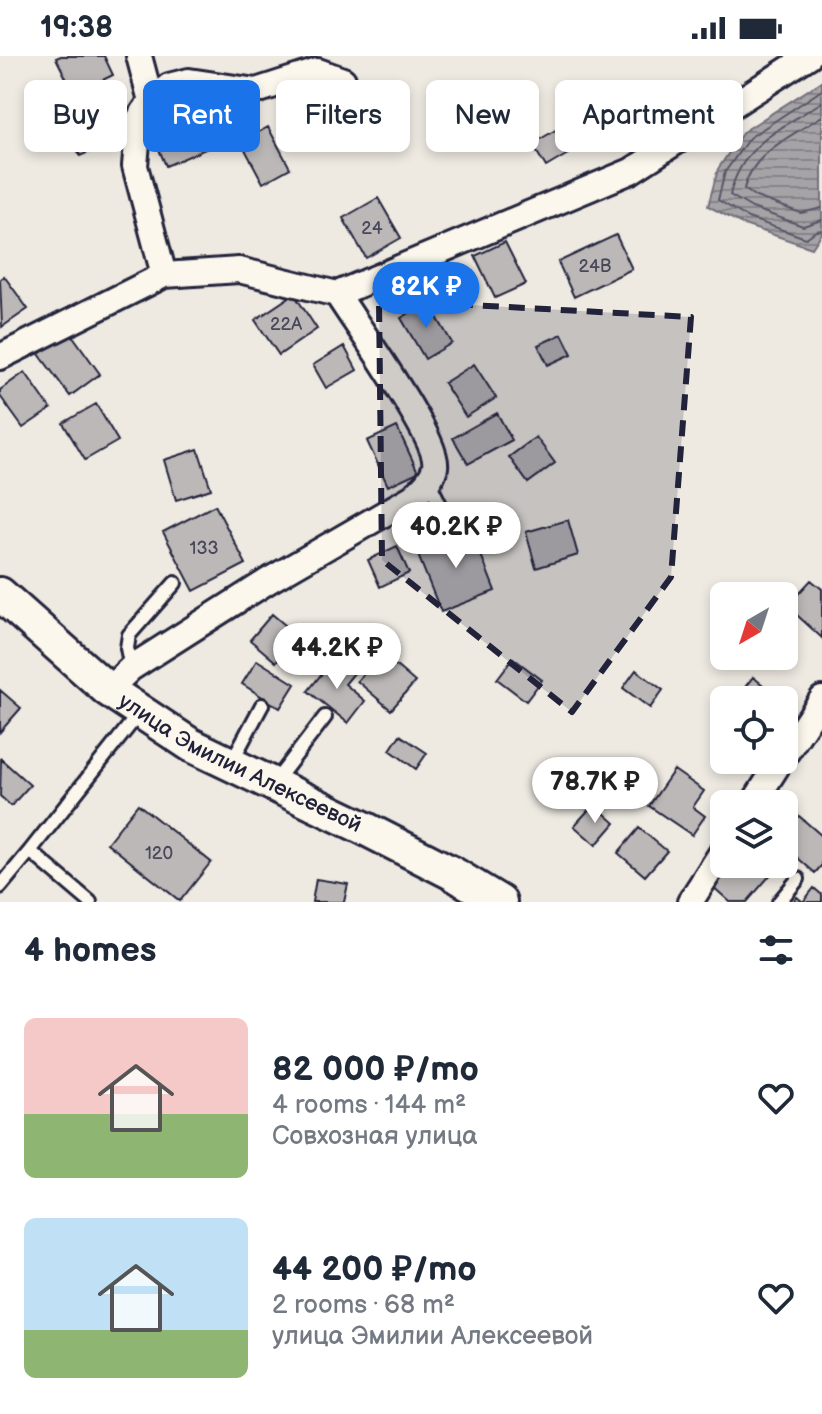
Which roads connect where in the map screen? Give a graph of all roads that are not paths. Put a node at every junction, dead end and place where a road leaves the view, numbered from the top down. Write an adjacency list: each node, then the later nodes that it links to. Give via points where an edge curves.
1 (139, 56): 3 (street)
2 (809, 56): 8 (street, via 631,171)
3 (145, 80)
4 (290, 80): 5 (street, via 318,71)
5 (343, 80)
6 (143, 113): 7 (street, via 135,166)
7 (164, 275): 8 (street, via 239,270); 9 (street)
8 (337, 294): 10 (street, via 429,441 436,465)
9 (0, 357)
10 (429, 482): 11 (lane); 14 (street, via 413,497 268,581)
11 (450, 525)
12 (175, 583): 14 (lane, via 129,635)
13 (0, 594): 14 (street, улица Эмилии Алексеевой)
14 (119, 679): 17 (street, улица Эмилии Алексеевой)
15 (822, 699): 19 (street)
16 (262, 705): 20 (lane)
17 (140, 712): 20 (street, улица Эмилии Алексеевой); 22 (lane)
18 (325, 717): 21 (lane)
19 (798, 735)
20 (230, 764): 21 (street, улица Эмилии Алексеевой)
21 (273, 784): 27 (street, улица Эмилии Алексеевой)
22 (30, 851): 25 (lane); 26 (lane)
23 (710, 871): 28 (street)
24 (798, 879): 29 (lane)
25 (0, 887)
26 (90, 902)
27 (500, 902)
28 (690, 902)
29 (779, 902)

